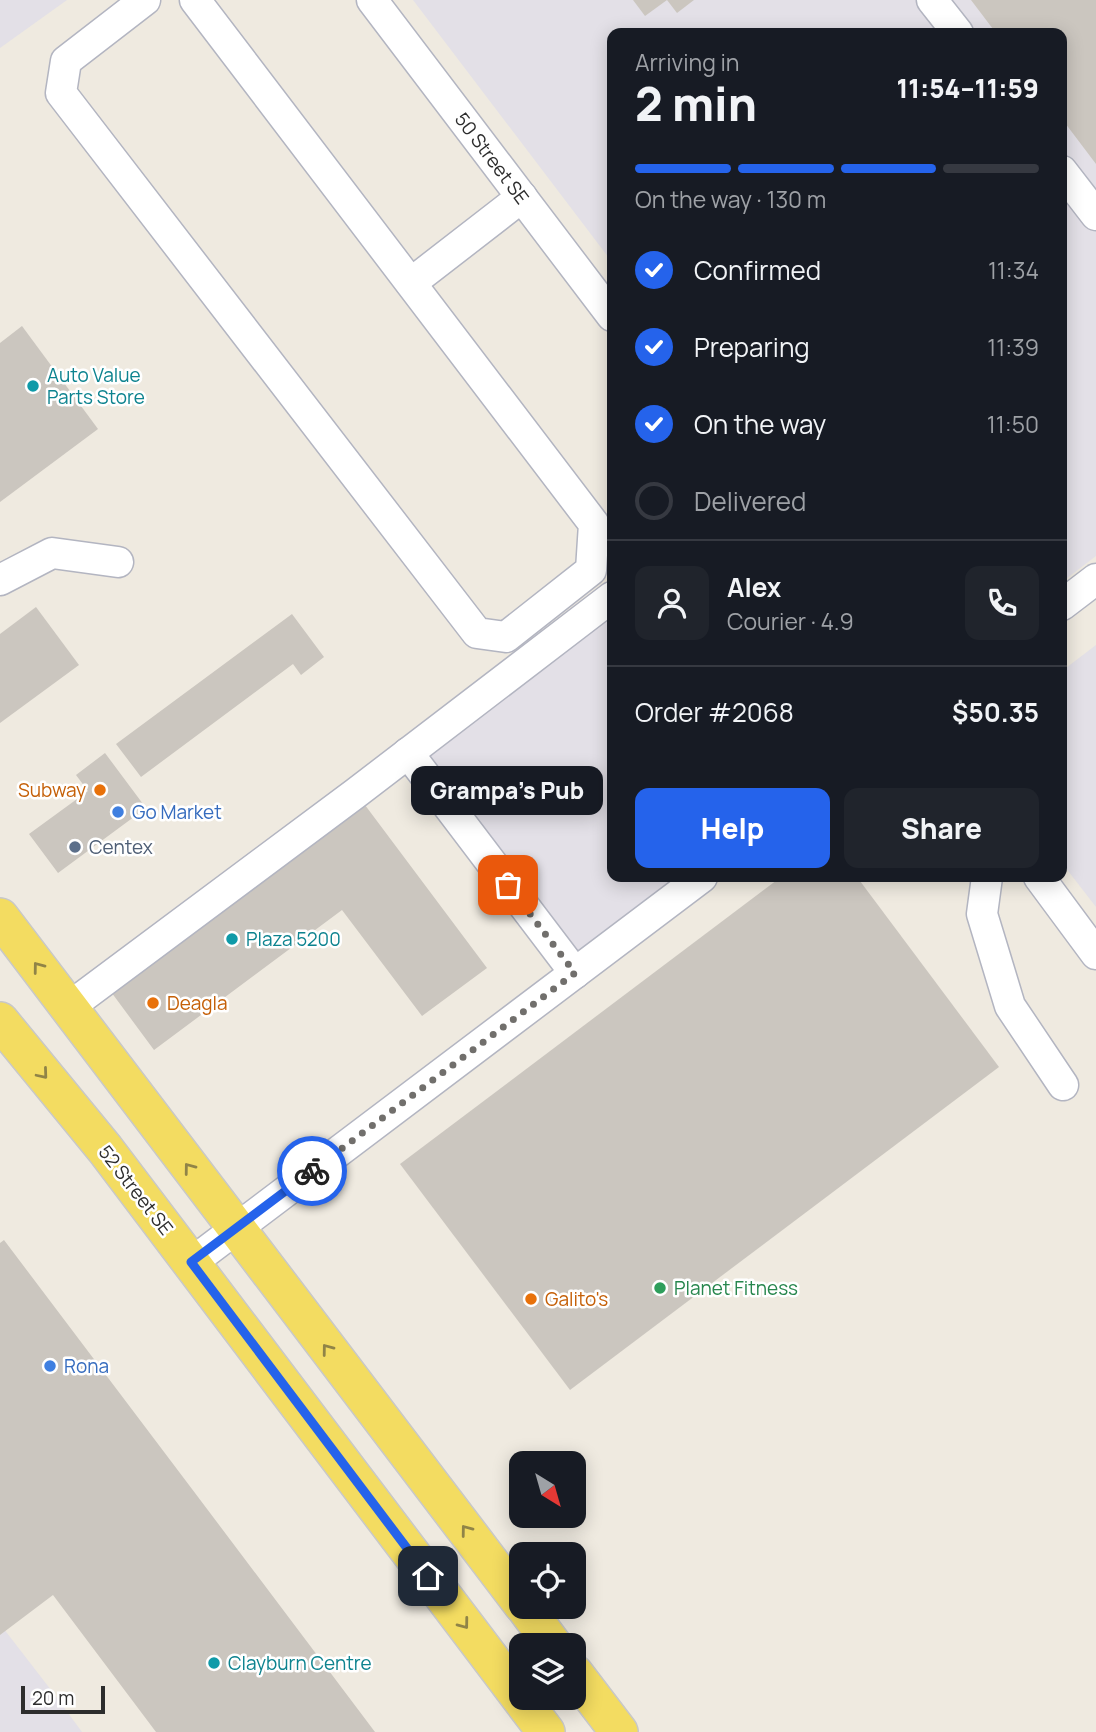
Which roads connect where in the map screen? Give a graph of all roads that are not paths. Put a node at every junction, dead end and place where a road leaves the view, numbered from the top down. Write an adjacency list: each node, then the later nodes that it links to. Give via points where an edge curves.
1 (145, 0): 9 (street, via 66,61 61,93 477,633 506,637 591,570 594,524)
2 (195, 0): 9 (street)
3 (372, 0): 7 (street, 50 Street SE)
4 (932, 0): 5 (street)
5 (954, 28)
6 (1067, 177): 8 (street)
7 (522, 197): 9 (street); 10 (street, 50 Street SE)
8 (1096, 215)
9 (411, 283)
10 (607, 309)
11 (118, 562): 13 (street, via 52,554)
12 (1096, 579): 15 (street)
13 (0, 580)
14 (607, 601): 16 (street)
15 (1067, 601)
16 (408, 753): 22 (street); 23 (street)
17 (695, 882): 22 (street)
18 (986, 882): 25 (street, via 982,914 1010,1006)
19 (1043, 882): 21 (street)
20 (0, 917): 23 (main road, one-way to 20)
21 (1096, 954)
22 (575, 973): 26 (street)
23 (69, 1007): 26 (main road, one-way to 23)
24 (0, 1021): 27 (main road, 52 Street SE, one-way to 27)
25 (1063, 1085)
26 (235, 1228): 27 (street); 28 (main road, one-way to 26)
27 (191, 1262): 30 (main road, 52 Street SE, one-way to 30)
28 (509, 1587)
29 (586, 1689): 31 (main road)
30 (546, 1732)
31 (619, 1732)

